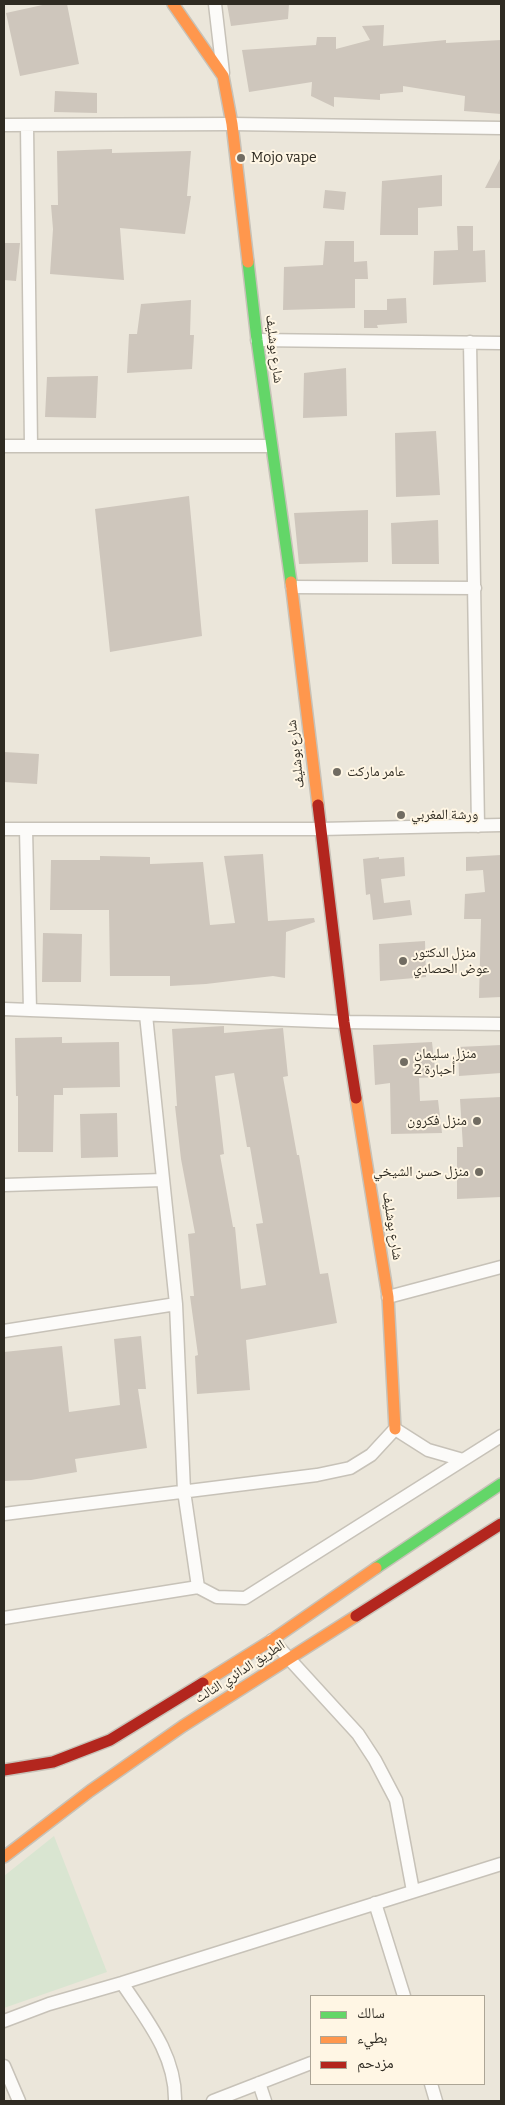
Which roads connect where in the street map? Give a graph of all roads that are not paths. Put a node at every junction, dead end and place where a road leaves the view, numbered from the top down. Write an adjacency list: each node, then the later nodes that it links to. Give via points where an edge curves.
1 (173, 4): 3 (main road)
2 (215, 4): 3 (street)
3 (223, 76): 4 (main road, شارع بوشليف)
4 (232, 124): 6 (street); 7 (street); 8 (main road, شارع بوشليف)
5 (4, 125): 6 (street)
6 (27, 126): 12 (street)
7 (501, 128)
8 (257, 340): 9 (street); 13 (main road, شارع بوشليف)
9 (470, 342): 10 (street); 15 (street)
10 (501, 343)
11 (4, 446): 12 (street)
12 (31, 446): 13 (street)
13 (271, 446): 14 (main road, شارع بوشليف)
14 (292, 588): 15 (street); 20 (main road, شارع بوشليف)
15 (475, 588): 17 (street)
16 (501, 825): 17 (street)
17 (478, 826): 20 (street)
18 (4, 829): 19 (street)
19 (26, 829): 20 (street); 22 (street)
20 (320, 829): 24 (main road, شارع بوشليف)
21 (4, 1009): 22 (street)
22 (30, 1010): 23 (street)
23 (146, 1016): 24 (street); 26 (street)
24 (344, 1022): 25 (street); 29 (main road, شارع بوشليف)
25 (501, 1024)
26 (163, 1180): 27 (street); 30 (street)
27 (4, 1185)
28 (501, 1267): 29 (street)
29 (388, 1297): 32 (main road, شارع بوشليف)
30 (176, 1304): 31 (street); 36 (street)
31 (4, 1331)
32 (395, 1429): 34 (street, via 428,1450); 36 (street, via 371,1455 350,1468)
33 (501, 1436): 34 (street)
34 (463, 1460): 39 (street, via 245,1598 217,1598)
35 (501, 1484): 41 (main road, الطريق الدائري الثالث)
36 (184, 1491): 37 (street); 39 (street)
37 (4, 1514)
38 (501, 1524): 42 (main road, الطريق الدائري الثالث)
39 (198, 1587): 40 (street)
40 (4, 1618)
41 (272, 1640): 42 (street); 43 (main road, الطريق الدائري الثالث, via 110,1740 53,1762)
42 (289, 1658): 44 (main road, الطريق الدائري الثالث, via 90,1791); 46 (street, via 358,1734 375,1760 396,1800)
43 (4, 1770)
44 (4, 1857)
45 (501, 1864): 46 (street)
46 (414, 1891): 47 (street)
47 (375, 1903): 48 (street); 49 (street)
48 (122, 1983): 50 (street); 56 (street, via 160,2040 169,2061)
49 (404, 1995)
50 (4, 2021)
51 (310, 2063): 53 (street)
52 (4, 2066): 55 (street)
53 (259, 2083): 57 (street); 58 (street)
54 (431, 2085): 59 (street)
55 (18, 2101)
56 (175, 2101)
57 (213, 2101)
58 (266, 2101)
59 (436, 2101)

